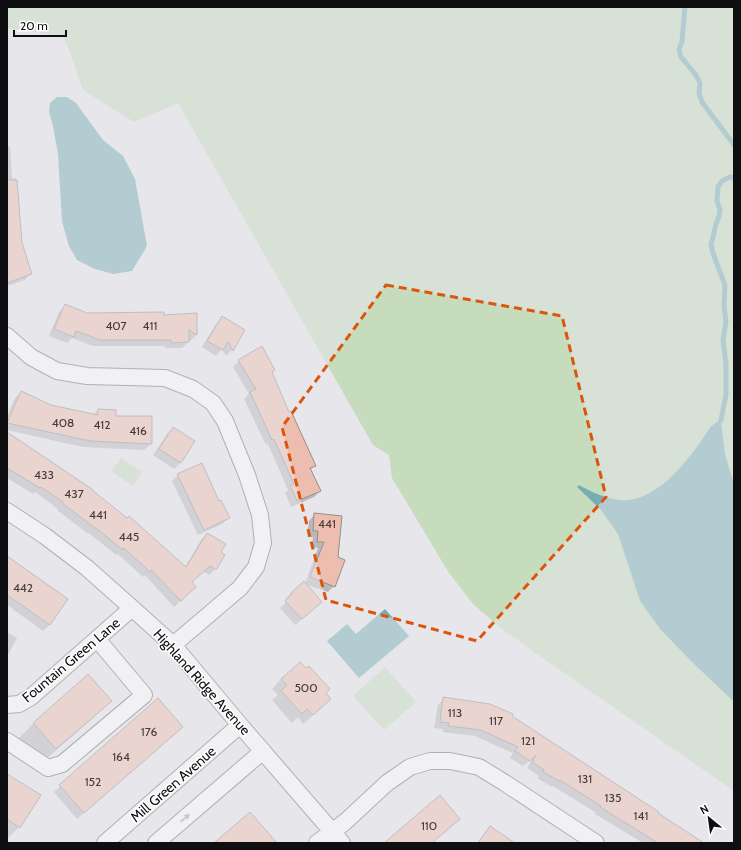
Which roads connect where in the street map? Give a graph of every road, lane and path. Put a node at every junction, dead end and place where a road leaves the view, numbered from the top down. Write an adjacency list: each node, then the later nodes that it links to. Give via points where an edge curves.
1 (7, 336): 5 (street, via 31,357 57,371 87,376 165,378 193,389 213,403 225,421 260,515 263,543 256,567 240,588)
2 (7, 511): 3 (street, Highland Ridge Avenue, via 87,568)
3 (132, 608): 4 (street, Fountain Green Lane); 5 (street, Highland Ridge Avenue)
4 (97, 639): 6 (street, Fountain Green Lane, via 31,697 19,704); 8 (street, via 144,695 62,764 48,768)
5 (173, 645): 7 (street, Highland Ridge Avenue)
6 (7, 705)
7 (240, 725): 9 (street, Highland Ridge Avenue); 11 (street, Mill Green Avenue)
8 (7, 741)
9 (263, 751): 10 (street, Highland Ridge Avenue); 12 (street, one-way to 9)
10 (337, 837): 13 (street); 14 (street, via 349,818 387,783 410,767 430,761 450,761 479,767)
11 (105, 843)
12 (156, 843)
13 (317, 843)
14 (596, 843)

